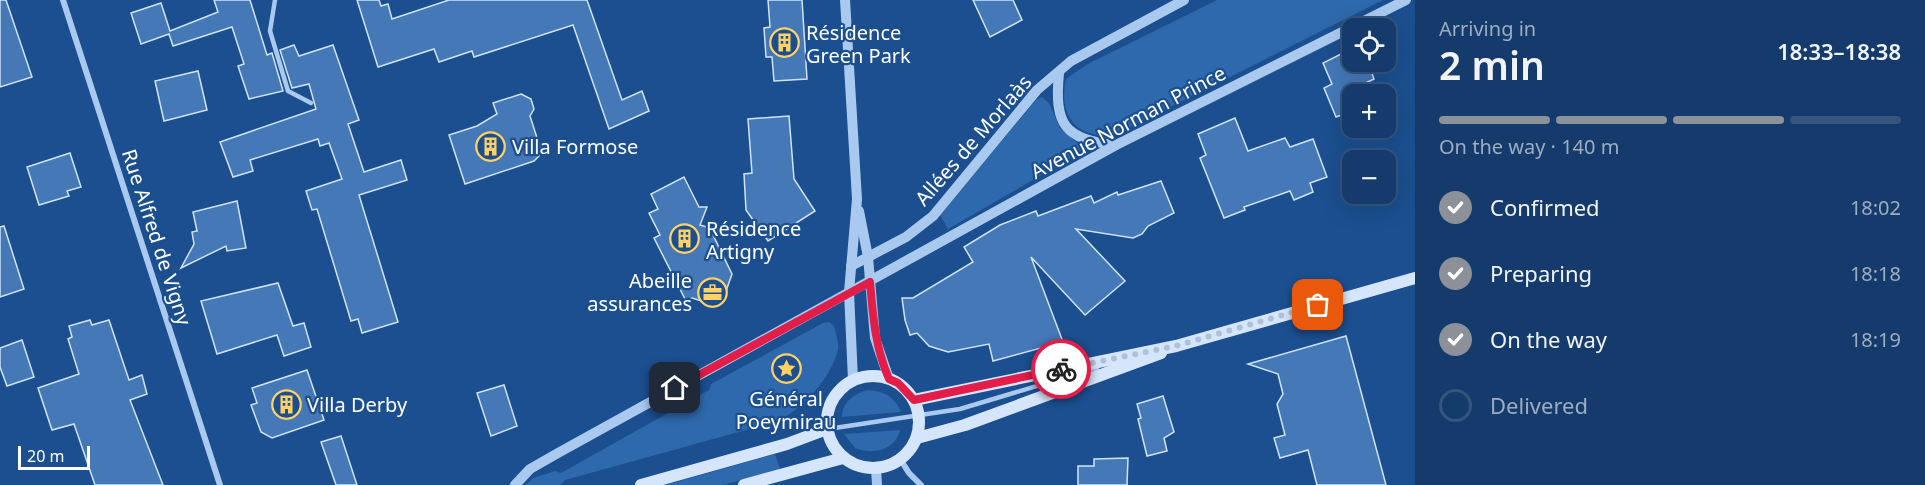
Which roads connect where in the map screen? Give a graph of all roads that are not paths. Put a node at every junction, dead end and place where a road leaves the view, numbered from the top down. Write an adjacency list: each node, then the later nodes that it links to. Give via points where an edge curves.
1 (63, 0): 26 (street, Rue Alfred de Vigny)
2 (275, 0): 7 (lane, via 270,32 288,91)
3 (845, 0): 9 (street)
4 (1184, 0): 6 (street, Allées de Morlaàs, via 1071,62)
5 (1406, 0): 8 (street, Avenue Norman Prince)
6 (1059, 73): 8 (street, Allées de Morlaàs, via 1057,103 1069,129 1079,139); 10 (street, Allées de Morlaàs, via 1037,90 933,216 906,237)
7 (311, 104)
8 (1116, 145): 13 (street, Avenue Norman Prince)
9 (857, 199): 10 (street); 11 (street)
10 (868, 256): 11 (street, Allées de Morlaàs); 13 (street)
11 (851, 266): 14 (street)
12 (1415, 278): 15 (main road)
13 (870, 282): 14 (street); 17 (street, via 875,338)
14 (849, 292): 18 (street); 27 (street, via 530,469)
15 (1176, 346): 16 (main road); 22 (main road, via 1143,362)
16 (1135, 353): 19 (main road); 20 (lane, via 1108,365 972,405)
17 (889, 379): 18 (main road, via 867,376); 19 (main road)
18 (853, 380): 21 (main road, via 832,400)
19 (914, 400): 20 (main road)
20 (919, 416): 21 (lane); 22 (main road)
21 (827, 429): 23 (main road); 28 (main road, via 788,444)
22 (917, 438): 24 (main road)
23 (843, 458): 25 (main road); 29 (main road)
24 (900, 459): 25 (main road); 31 (street)
25 (876, 468): 30 (street)
26 (220, 485)
27 (515, 485)
28 (641, 485)
29 (744, 485)
30 (877, 485)
31 (921, 485)

